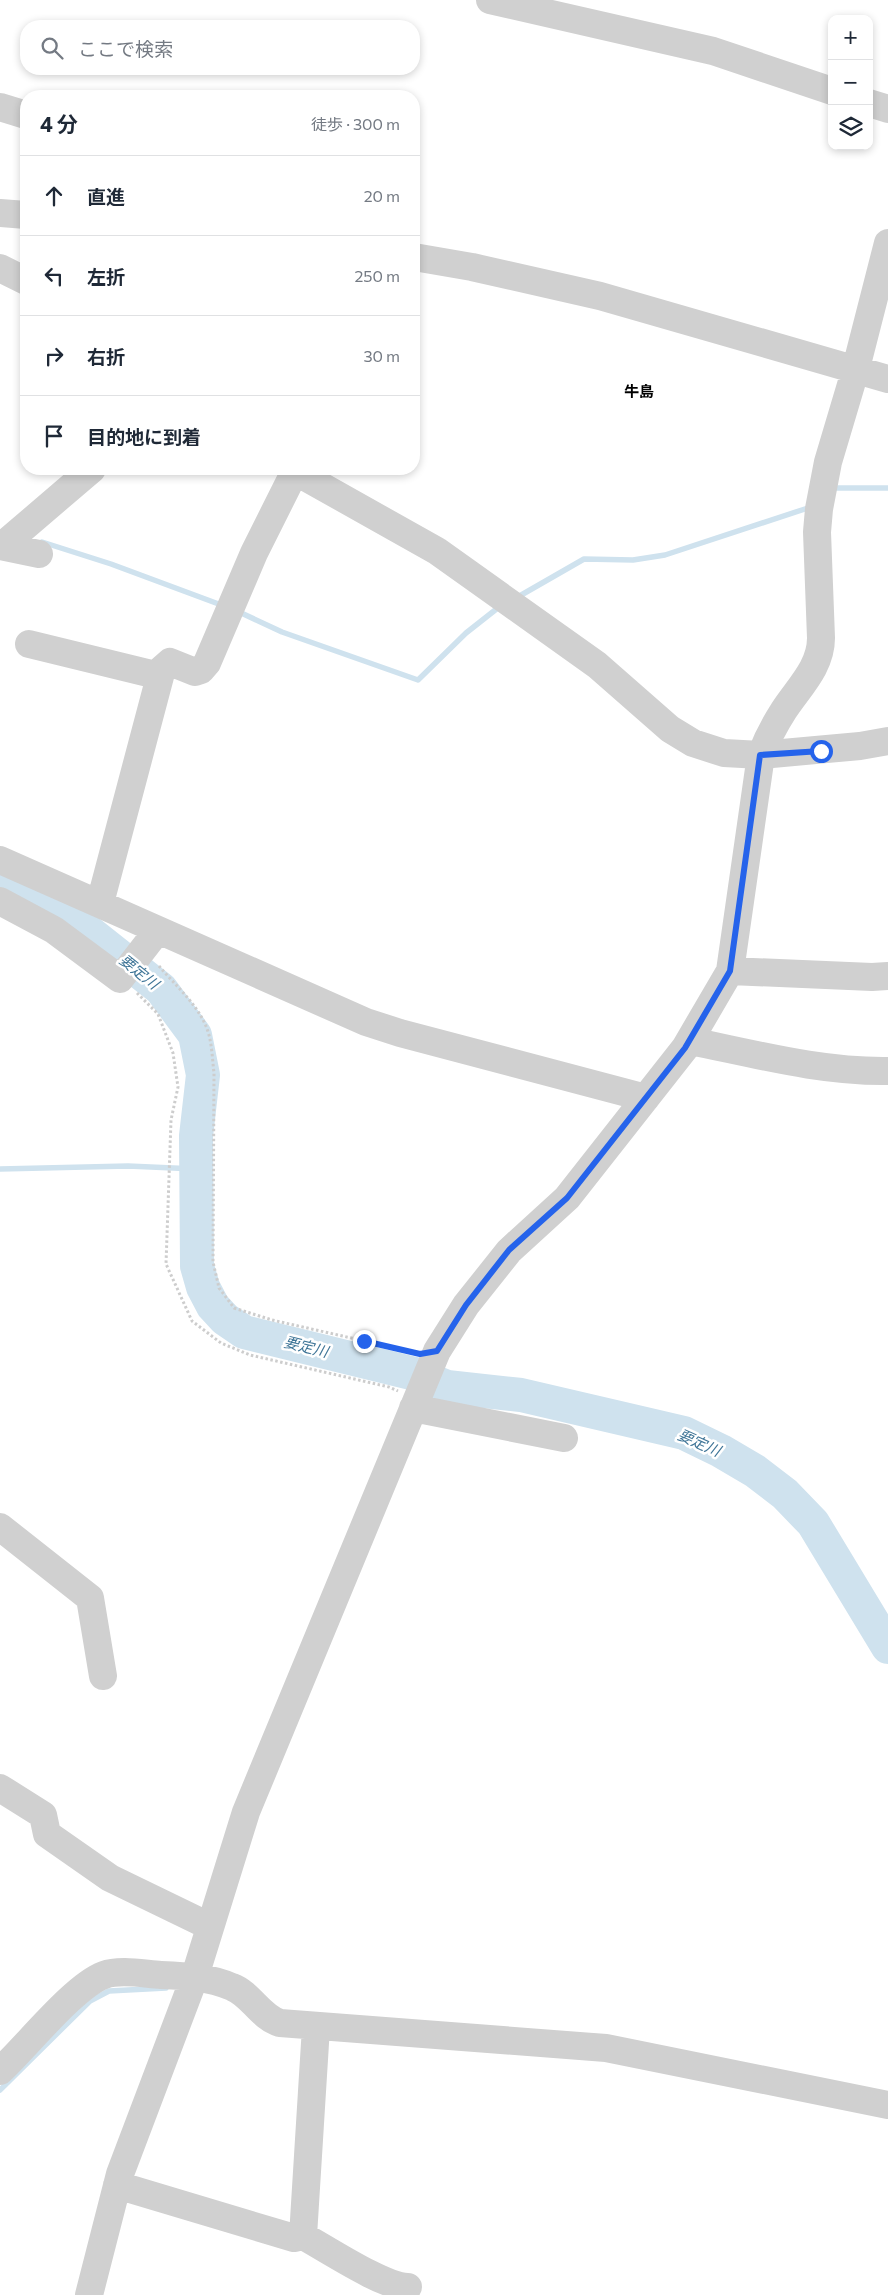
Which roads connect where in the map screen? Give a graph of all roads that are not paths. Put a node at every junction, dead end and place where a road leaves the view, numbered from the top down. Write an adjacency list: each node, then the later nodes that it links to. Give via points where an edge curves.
1 (490, 0): 2 (street, via 713,51)
2 (828, 90)
3 (873, 104): 5 (street)
4 (0, 107): 6 (street)
5 (888, 109)
6 (20, 113)
7 (0, 212): 8 (street)
8 (20, 214)
9 (888, 243): 13 (street)
10 (420, 259): 13 (street, via 472,267 600,296)
11 (0, 268): 12 (street)
12 (20, 278)
13 (856, 368): 14 (street); 23 (street, via 828,462 819,509 820,654)
14 (888, 379)
15 (85, 475): 18 (street)
16 (291, 475): 21 (street, via 207,663 202,670 192,672 170,662 164,665)
17 (302, 475): 23 (street, via 437,551 597,665 677,734 712,750)
18 (1, 546): 19 (street)
19 (39, 554)
20 (29, 644): 21 (street)
21 (160, 676): 26 (street)
22 (888, 741): 23 (street)
23 (760, 755): 28 (street)
24 (0, 860): 26 (street)
25 (0, 901): 27 (street, via 46,925)
26 (100, 903): 27 (street)
27 (137, 957): 32 (street, via 400,1033)
28 (730, 971): 29 (street); 30 (street)
29 (888, 976)
30 (690, 1041): 31 (street, via 814,1065); 32 (street)
31 (888, 1071)
32 (646, 1098): 33 (street, via 567,1198 509,1250 466,1305 437,1351)
33 (416, 1401): 34 (street); 38 (street, via 249,1804)
34 (564, 1438)
35 (2, 1536): 36 (street, via 90,1598)
36 (103, 1676)
37 (0, 1788): 38 (street, via 43,1816 47,1834 110,1878)
38 (209, 1926): 39 (street)
39 (195, 1976): 40 (street, via 235,1988 275,2022); 41 (street, via 105,1975 84,1986); 43 (street)
40 (316, 2027): 42 (street, via 606,2048); 44 (street)
41 (0, 2071)
42 (888, 2105)
43 (117, 2185): 44 (street, via 294,2238); 46 (street)
44 (303, 2236): 45 (street, via 379,2278)
45 (408, 2288)
46 (89, 2295)

